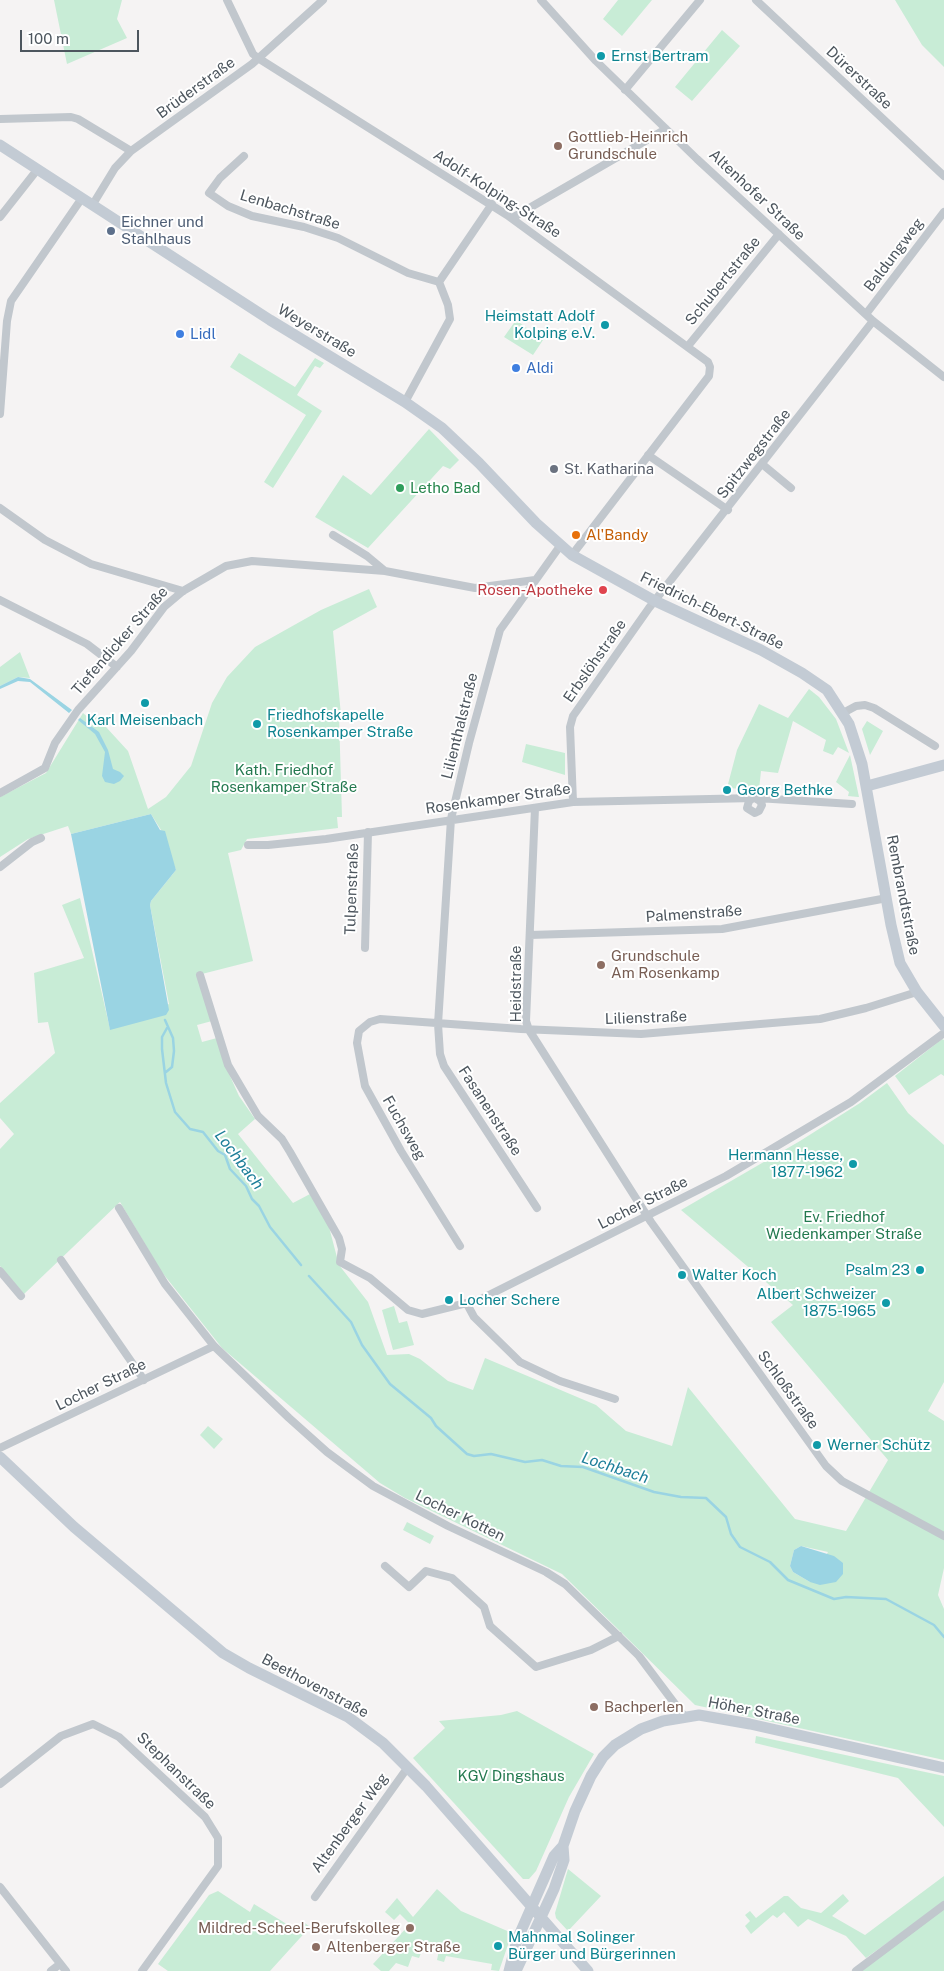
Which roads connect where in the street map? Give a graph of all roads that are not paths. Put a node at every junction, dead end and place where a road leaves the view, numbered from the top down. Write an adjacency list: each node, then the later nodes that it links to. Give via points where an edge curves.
1 (226, 0): 6 (street)
2 (323, 0): 6 (street, Brüderstraße)
3 (541, 0): 7 (street, Altenhofer Straße)
4 (700, 0): 7 (street)
5 (756, 0): 14 (street, Dürerstraße)
6 (258, 58): 11 (street, Brüderstraße); 17 (street, Adolf-Kolping-Straße)
7 (625, 90): 9 (street, Altenhofer Straße)
8 (0, 119): 11 (street, via 71,117)
9 (666, 129): 20 (street); 21 (street, Altenhofer Straße)
10 (0, 145): 13 (main road, Weyerstraße)
11 (131, 151): 16 (street, Brüderstraße, via 115,168)
12 (244, 156): 22 (street, Lenbachstraße, via 209,193 228,206 252,216 338,238 408,273)
13 (37, 170): 15 (main road, Weyerstraße); 19 (street)
14 (944, 176)
15 (82, 198): 16 (main road, Weyerstraße); 28 (street, via 11,301)
16 (93, 204): 27 (main road, Weyerstraße, via 270,320)
17 (492, 204): 20 (street, Adolf-Kolping-Straße); 22 (street)
18 (944, 212): 23 (street, Baldungweg)
19 (0, 217)
20 (512, 218): 25 (street, Adolf-Kolping-Straße)
21 (779, 234): 23 (street, Altenhofer Straße); 25 (street, Schubertstraße)
22 (439, 282): 27 (street, via 450,319)
23 (866, 314): 24 (street, Altenhofer Straße)
24 (873, 321): 26 (street, Altenhofer Straße); 30 (street, Spitzwegstraße)
25 (688, 346): 29 (street, Adolf-Kolping-Straße, via 704,358 710,367 709,376)
26 (944, 377)
27 (405, 402): 35 (main road, Weyerstraße, via 458,442)
28 (0, 414)
29 (648, 456): 33 (street); 36 (street)
30 (762, 464): 31 (street); 33 (street, Spitzwegstraße)
31 (791, 488)
32 (0, 508): 39 (street, via 45,540 91,564)
33 (728, 510): 41 (street, Spitzwegstraße)
34 (333, 535): 37 (street, Tiefendicker Straße)
35 (560, 546): 36 (main road, Friedrich-Ebert-Straße); 38 (street, Lilienthalstraße)
36 (572, 555): 41 (main road, Friedrich-Ebert-Straße)
37 (385, 571): 38 (street, Tiefendicker Straße, via 475,588); 39 (street, Tiefendicker Straße, via 244,562 226,566)
38 (535, 580): 51 (street, Lilienthalstraße, via 500,630)
39 (183, 591): 42 (street, Tiefendicker Straße, via 164,607)
40 (0, 600): 42 (street, via 87,644)
41 (654, 601): 43 (main road, Friedrich-Ebert-Straße, via 755,647 802,673 827,690); 48 (street, Erbslöhstraße, via 572,719)
42 (117, 666): 47 (street, Tiefendicker Straße, via 78,710 56,743 45,768)
43 (843, 713): 44 (street, via 856,706 874,708); 46 (main road, Friedrich-Ebert-Straße, via 852,732)
44 (935, 746)
45 (944, 764): 46 (main road)
46 (867, 786): 56 (main road, Rembrandtstraße)
47 (0, 793)
48 (573, 802): 49 (street, Rosenkamper Straße, via 755,798); 50 (street, Rosenkamper Straße)
49 (852, 804)
50 (535, 808): 51 (street, Rosenkamper Straße); 57 (street, Heidstraße)
51 (451, 819): 52 (street, Rosenkamper Straße); 62 (street, Lilienthalstraße)
52 (368, 832): 54 (street, Rosenkamper Straße); 58 (street, Tulpenstraße)
53 (40, 838): 55 (street)
54 (248, 845)
55 (0, 867)
56 (887, 898): 57 (street, Palmenstraße, via 722,929); 60 (main road, Rembrandtstraße, via 898,955)
57 (530, 934): 64 (street, Heidstraße, via 526,1021)
58 (364, 948)
59 (200, 976): 73 (street, Locher Straße, via 228,1065 258,1116 290,1152 339,1238 342,1249 340,1262 370,1278 415,1313 429,1314)
60 (917, 992): 63 (main road, Rembrandtstraße); 64 (street, Lilienstraße, via 859,1010 798,1022 641,1034)
61 (373, 1020): 62 (street, Lilienstraße); 69 (street, Fuchsweg, via 357,1036 365,1086)
62 (438, 1024): 64 (street, Lilienstraße); 67 (street, Fasanenstraße, via 444,1066)
63 (944, 1026)
64 (529, 1030): 68 (street, Heidstraße)
65 (944, 1033): 68 (street, Locher Straße, via 851,1102 726,1176)
66 (119, 1208): 74 (street, Locher Kotten, via 165,1284)
67 (538, 1208)
68 (648, 1216): 73 (street, Locher Straße); 79 (street, Schloßstraße, via 826,1466 842,1482)
69 (460, 1246)
70 (61, 1260): 75 (street)
71 (0, 1271): 72 (street)
72 (21, 1296)
73 (466, 1304): 76 (street, via 474,1317 520,1362 560,1381)
74 (214, 1346): 75 (street, Locher Straße); 81 (street, Locher Kotten, via 316,1442 373,1486 546,1572 577,1595)
75 (144, 1380): 77 (street, Locher Straße)
76 (615, 1399)
77 (0, 1448)
78 (0, 1457): 83 (main road, Beethovenstraße, via 67,1521 219,1650 354,1720)
79 (944, 1536)
80 (384, 1566): 81 (street, via 408,1587 426,1571 452,1578 484,1607 490,1626 536,1667 591,1650)
81 (619, 1636): 82 (street, Locher Kotten, via 639,1656)
82 (684, 1716): 84 (main road, Höher Straße, via 723,1718); 86 (main road, Höher Straße, via 641,1729 603,1757 580,1796)
83 (408, 1767): 88 (street, Altenberger Weg); 90 (main road, Beethovenstraße)
84 (944, 1768)
85 (0, 1784): 95 (street, Stephanstraße, via 61,1736 93,1724 119,1737 205,1817 218,1838 218,1866)
86 (564, 1846): 90 (main road, Höher Straße, via 554,1856); 91 (main road, Höher Straße, via 564,1860)
87 (0, 1887): 92 (street)
88 (315, 1897)
89 (944, 1905): 99 (street)
90 (532, 1907): 91 (main road, Beethovenstraße); 96 (main road, Höher Straße, via 516,1940)
91 (542, 1918): 97 (main road, Höher Straße); 98 (main road, Beethovenstraße)
92 (60, 1964): 93 (street); 94 (street)
93 (51, 1971)
94 (66, 1971)
95 (142, 1971)
96 (508, 1971)
97 (516, 1971)
98 (588, 1971)
99 (856, 1971)

